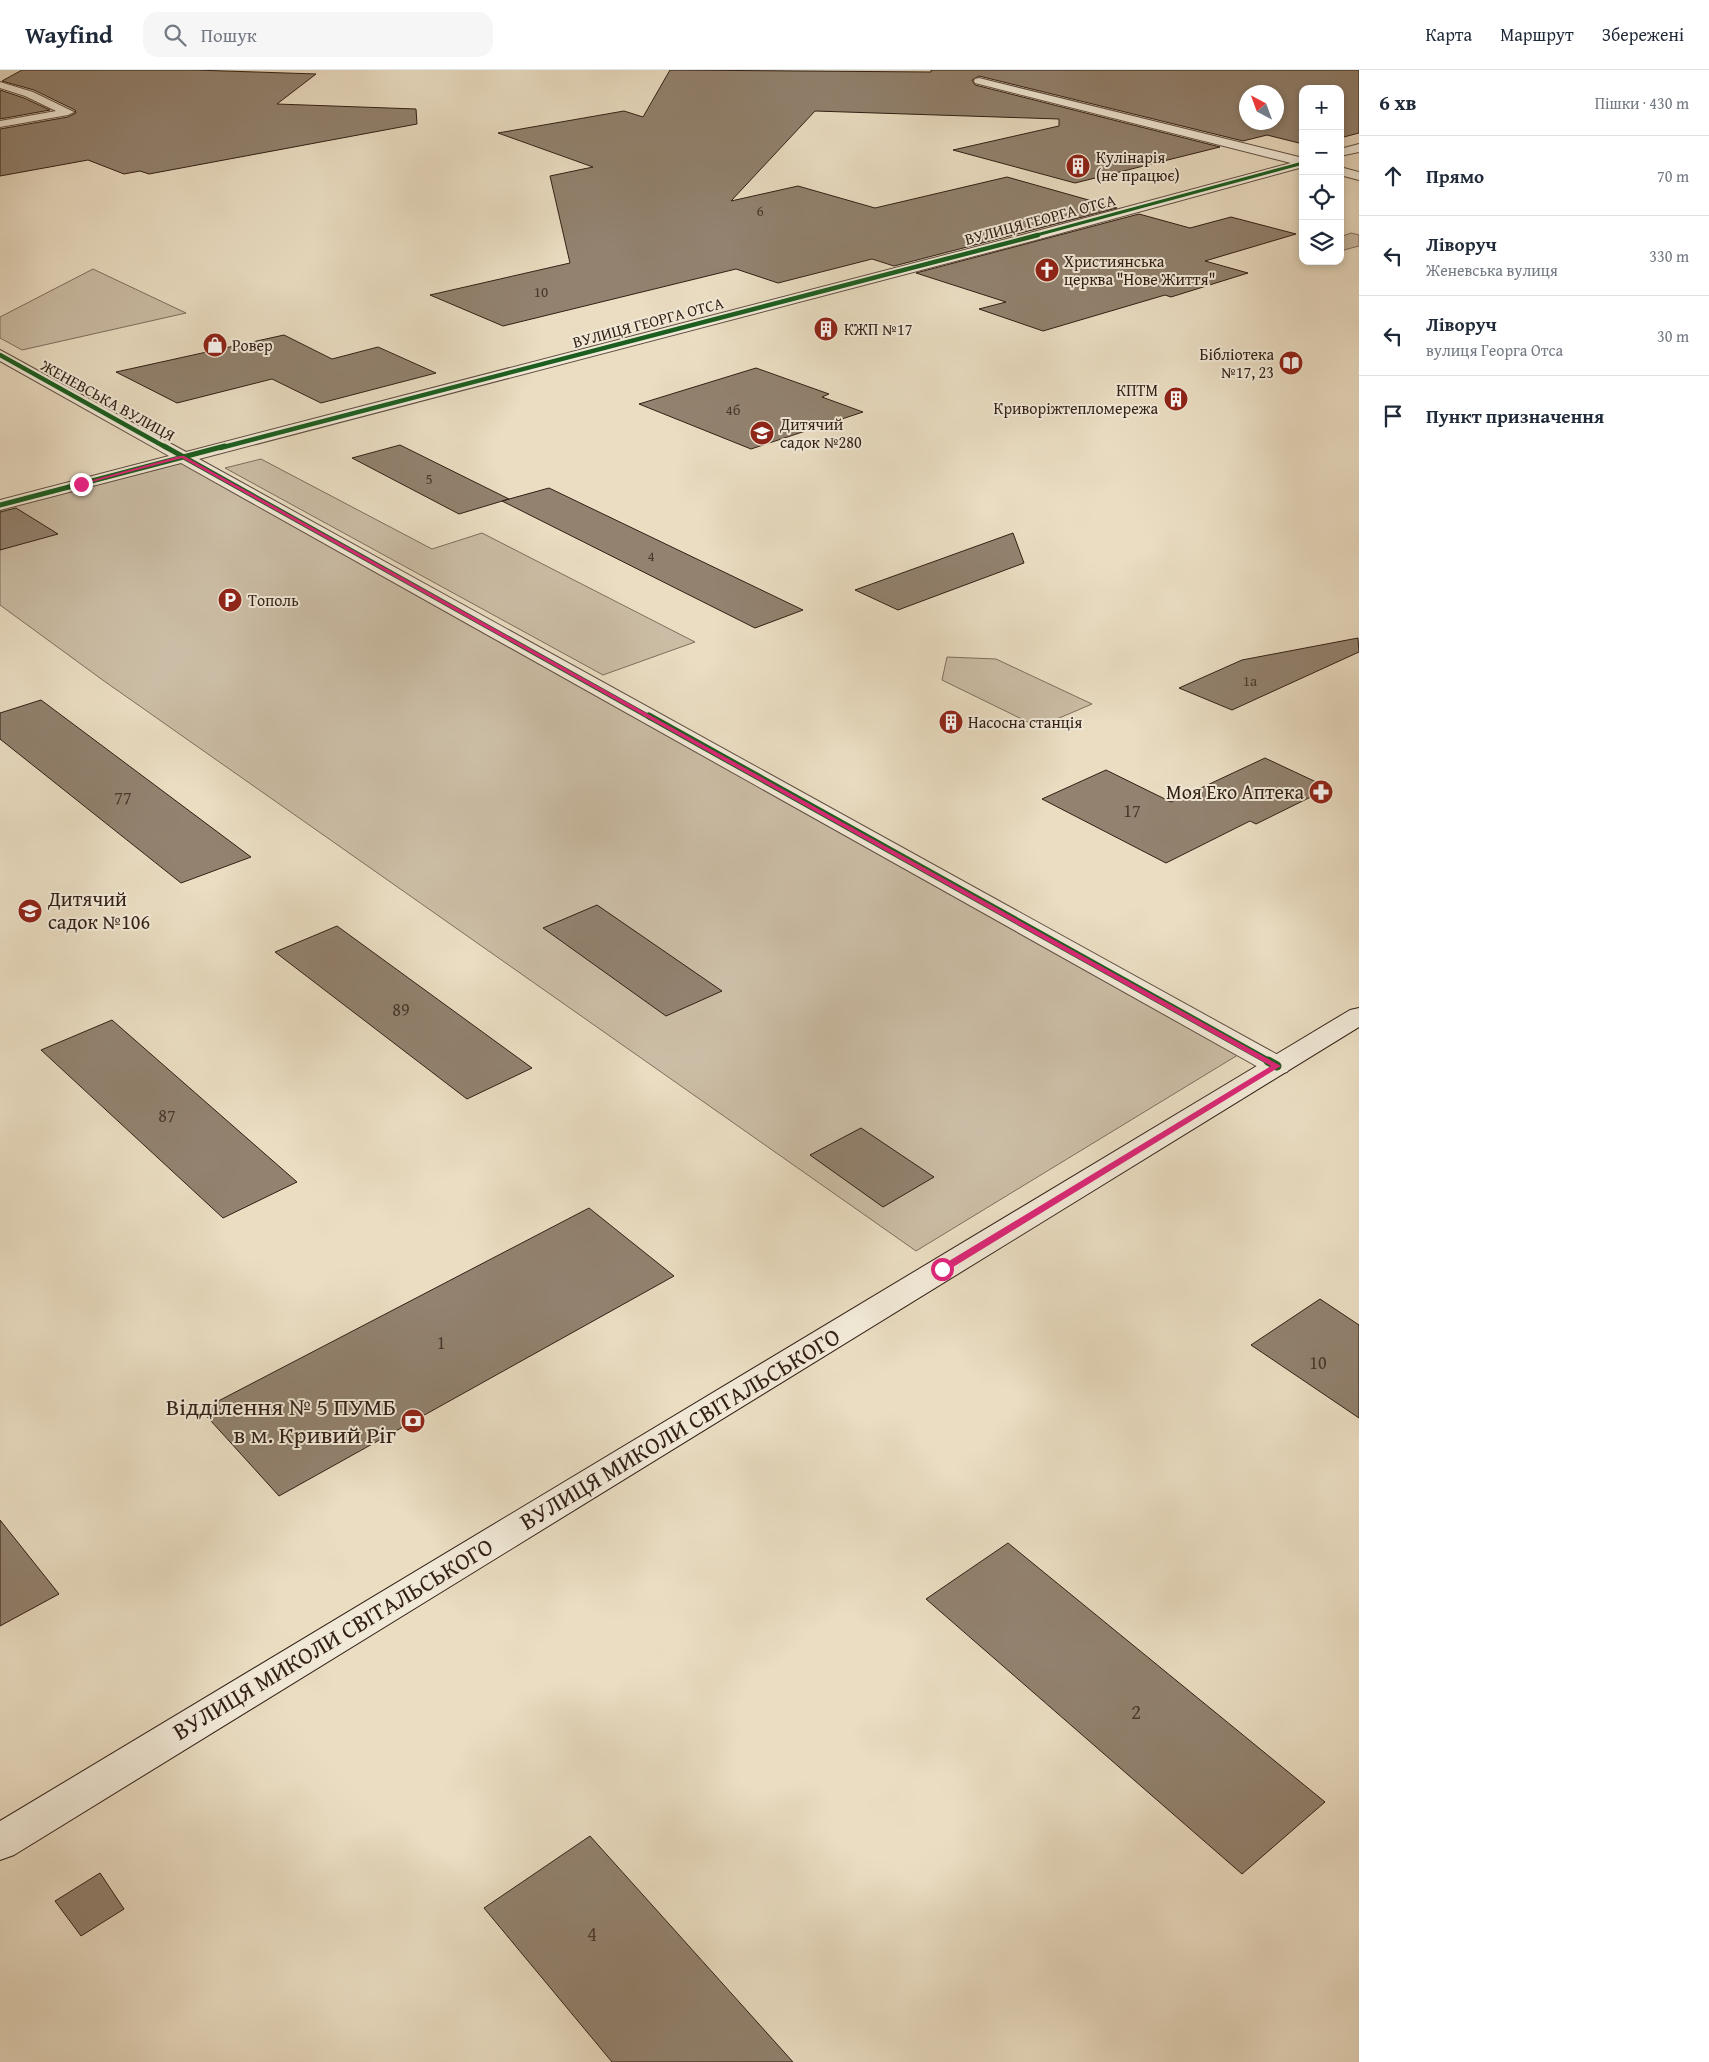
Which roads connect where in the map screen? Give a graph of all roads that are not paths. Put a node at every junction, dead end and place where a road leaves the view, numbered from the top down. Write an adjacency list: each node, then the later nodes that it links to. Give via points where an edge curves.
1 (980, 81): 6 (street)
2 (0, 84): 3 (street, via 68,112)
3 (0, 124)
4 (1359, 148): 5 (street)
5 (1344, 152)
6 (1299, 161)
7 (1299, 163): 11 (street, ВУЛИЦЯ ГЕОРГА ОТСА, via 1027,238)
8 (1344, 172): 9 (street)
9 (1359, 176)
10 (0, 355): 11 (street, ЖЕНЕВСЬКА ВУЛИЦЯ)
11 (182, 457): 12 (street, ВУЛИЦЯ ГЕОРГА ОТСА); 14 (street, ЖЕНЕВСЬКА ВУЛИЦЯ)
12 (0, 505)
13 (1359, 1016): 14 (street, ВУЛИЦЯ МИКОЛИ СВІТАЛЬСЬКОГО)
14 (1277, 1066): 15 (street, ВУЛИЦЯ МИКОЛИ СВІТАЛЬСЬКОГО)
15 (0, 1842)

